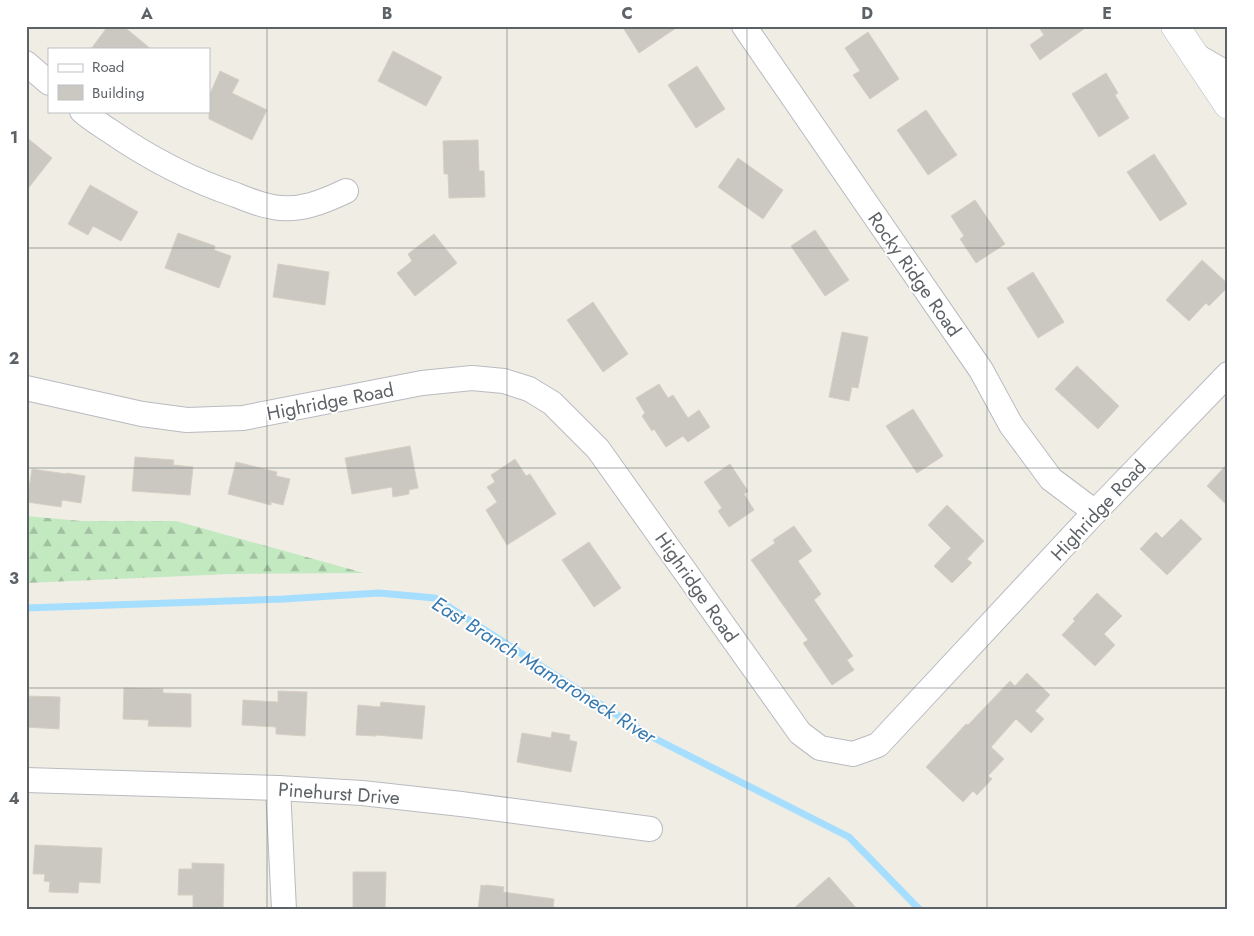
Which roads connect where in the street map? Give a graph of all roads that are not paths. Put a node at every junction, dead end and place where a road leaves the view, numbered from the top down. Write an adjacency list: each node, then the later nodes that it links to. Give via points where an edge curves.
1 (744, 26): 12 (street, Rocky Ridge Road, via 981,370 1011,425 1051,479)
2 (1175, 26): 3 (main road)
3 (1195, 55): 5 (street); 7 (main road)
4 (26, 63): 6 (street)
5 (1228, 74)
6 (48, 82)
7 (1228, 105)
8 (83, 112): 9 (street, via 153,159 224,191 273,207 311,205)
9 (346, 191)
10 (1228, 374): 12 (street, Highridge Road)
11 (26, 388): 12 (street, Highridge Road, via 142,414 187,420 243,418 422,383 472,378 504,381 529,389 552,403 598,449 800,732 820,748 853,754 878,745)
12 (1095, 512)
13 (26, 780): 14 (street, Pinehurst Drive)
14 (278, 788): 15 (street, Pinehurst Drive, via 461,804); 16 (street)
15 (650, 830)
16 (284, 910)

